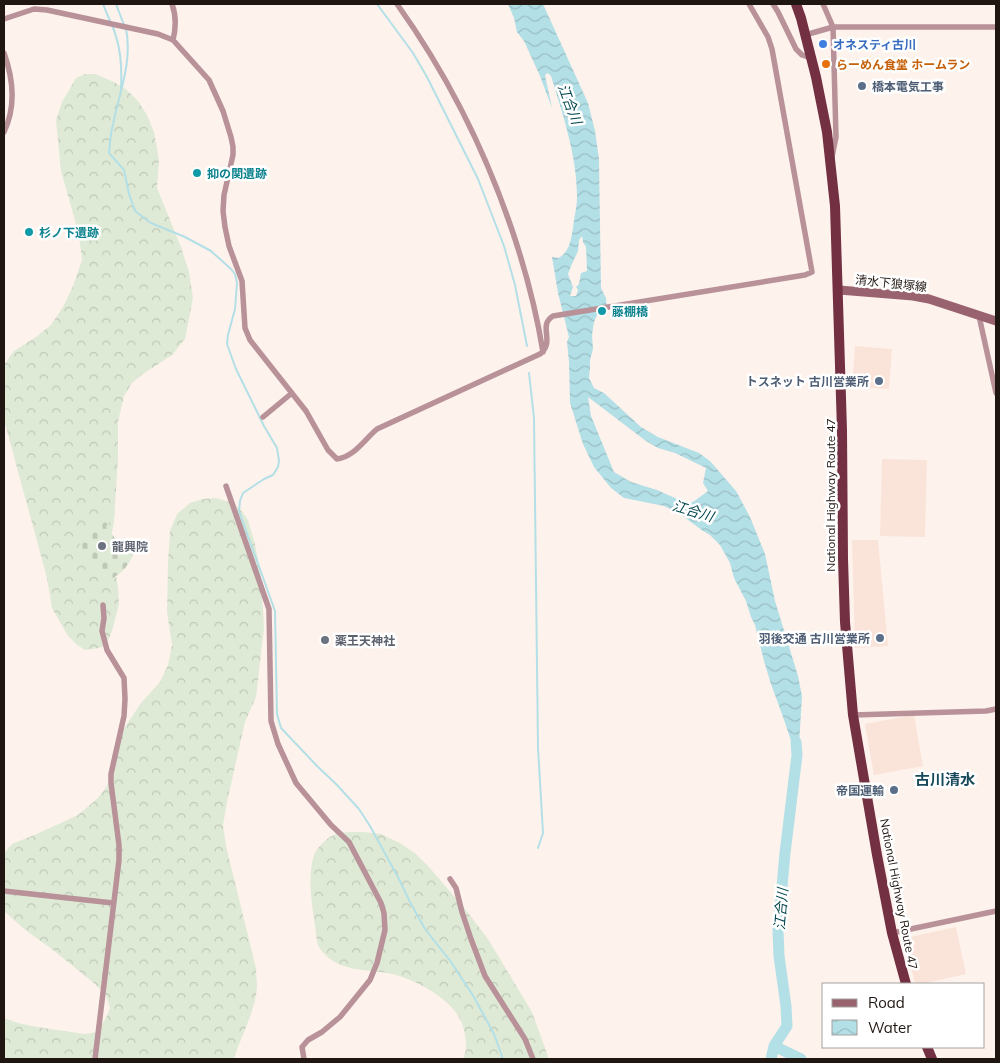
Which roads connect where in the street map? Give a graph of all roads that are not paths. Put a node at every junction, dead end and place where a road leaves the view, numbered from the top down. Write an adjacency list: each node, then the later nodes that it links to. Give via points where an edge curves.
1 (172, 4): 12 (street)
2 (396, 4): 20 (street, via 415,29 477,140 523,264)
3 (749, 4): 20 (street, via 772,50 812,270 750,284 553,316 546,323 547,342)
4 (773, 4): 14 (street, via 796,50)
5 (796, 4): 11 (highway, National Highway Route 47)
6 (822, 4): 9 (street)
7 (37, 6): 8 (street); 12 (street)
8 (4, 19)
9 (833, 27): 10 (street); 11 (street); 16 (street, via 836,137)
10 (996, 27)
11 (805, 35): 14 (highway, National Highway Route 47)
12 (173, 40): 21 (street, via 209,80 232,137 223,211 229,246 242,281 245,328 250,340)
13 (4, 52): 15 (street, via 11,75 12,95)
14 (811, 58): 16 (highway, National Highway Route 47, via 827,132)
15 (4, 132)
16 (830, 164): 17 (highway, National Highway Route 47, via 836,206)
17 (839, 290): 18 (main road, 清水下狼塚線, via 913,296); 27 (highway, National Highway Route 47, via 842,559)
18 (979, 316): 19 (main road, 清水下狼塚線); 22 (street)
19 (996, 321)
20 (543, 352): 21 (street, via 377,428 358,448 337,459)
21 (292, 393): 23 (street)
22 (996, 393)
23 (263, 417)
24 (226, 486): 35 (street, via 269,609 271,721 278,744 296,783 349,842 384,913 385,930 370,980 340,1017 302,1047)
25 (102, 605): 30 (street, via 102,631 107,650 124,678 126,699 110,783 119,845)
26 (996, 709): 27 (street)
27 (853, 715): 32 (highway, National Highway Route 47)
28 (450, 879): 36 (street, via 456,888 485,976 525,1039)
29 (4, 892): 30 (street)
30 (113, 903): 34 (street)
31 (996, 912): 32 (street)
32 (892, 933): 33 (highway, National Highway Route 47)
33 (906, 983)
34 (95, 1059)
35 (304, 1059)
36 (533, 1059)

